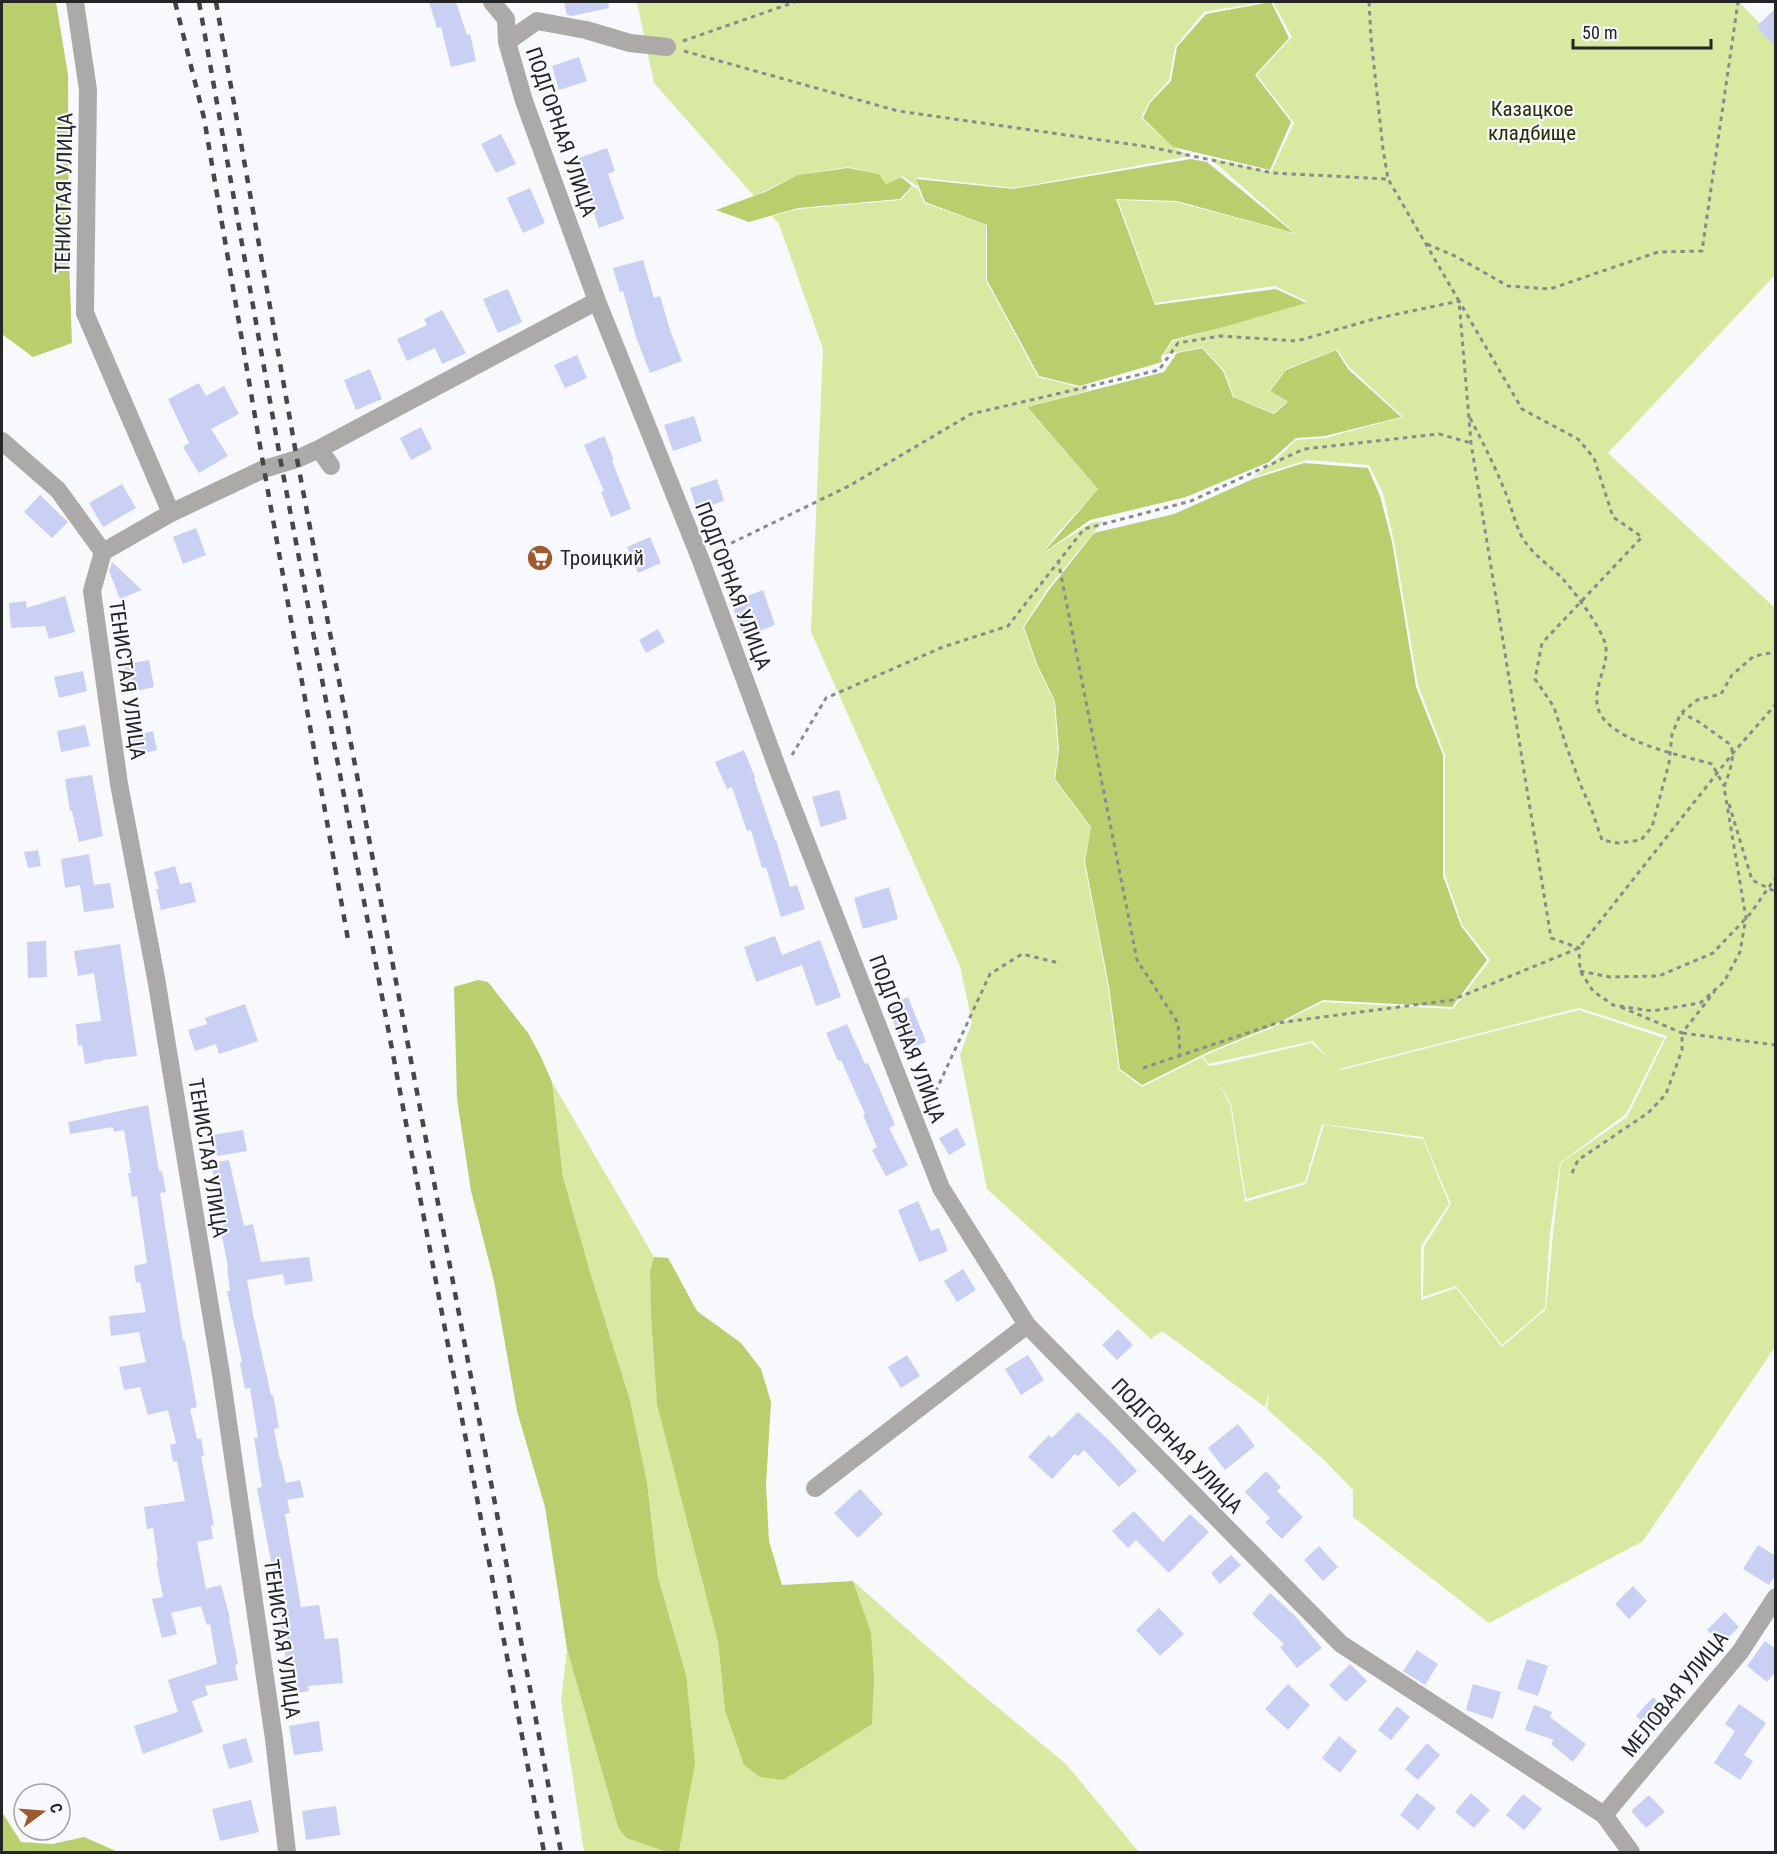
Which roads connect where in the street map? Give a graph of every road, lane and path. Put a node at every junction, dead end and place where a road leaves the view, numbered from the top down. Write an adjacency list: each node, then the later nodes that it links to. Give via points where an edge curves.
1 (75, 2): 18 (street, ТЕНИСТАЯ УЛИЦА, via 88,90 85,313)
2 (492, 2): 6 (street, ПОДГОРНАЯ УЛИЦА)
3 (795, 2): 8 (path)
4 (1369, 2): 9 (path)
5 (1738, 2): 10 (path, via 1702,250 1658,252 1550,289 1508,286)
6 (507, 10): 7 (street, ПОДГОРНАЯ УЛИЦА)
7 (507, 42): 8 (street, via 537,21 630,43); 11 (street, ПОДГОРНАЯ УЛИЦА, via 524,101)
8 (667, 47): 9 (path, via 898,111 1150,147 1273,173)
9 (1388, 179): 10 (path)
10 (1425, 243): 12 (path)
11 (597, 301): 16 (street); 20 (street, ПОДГОРНАЯ УЛИЦА)
12 (1459, 301): 13 (path); 20 (path, via 1297,341 1220,336 1178,343 1158,370 971,414 849,486); 22 (path, via 1522,409 1578,439 1594,458 1613,517 1642,537)
13 (1469, 417): 15 (path); 22 (path, via 1490,456 1521,536)
14 (2, 441): 19 (street, via 58,490)
15 (1471, 443): 21 (path, via 1439,434 1304,449 1191,501 1084,529); 35 (path, via 1551,938)
16 (319, 449): 17 (street); 18 (street, via 264,469)
17 (331, 466)
18 (171, 513): 19 (street)
19 (103, 552): 50 (street, ТЕНИСТАЯ УЛИЦА, via 92,591 118,784 156,978 221,1374)
20 (700, 558): 29 (street, ПОДГОРНАЯ УЛИЦА)
21 (1058, 560): 29 (path, via 1008,626 943,647 826,698); 42 (path, via 1137,960 1178,1023)
22 (1581, 602): 26 (path, via 1605,644 1596,695 1602,717 1614,729 1642,744); 26 (path, via 1542,643 1535,679 1554,707 1602,840 1641,840 1652,827)
23 (1776, 652): 25 (path, via 1754,656 1732,675 1721,694 1697,700)
24 (1776, 704): 27 (path)
25 (1681, 713): 26 (path); 27 (path, via 1731,745)
26 (1670, 752): 28 (path, via 1712,764)
27 (1733, 753): 28 (path); 30 (path)
28 (1717, 773): 30 (path); 35 (path)
29 (780, 775): 44 (street, ПОДГОРНАЯ УЛИЦА)
30 (1724, 787): 32 (path, via 1752,880); 34 (path)
31 (1776, 877): 32 (path)
32 (1768, 889): 33 (path); 34 (path)
33 (1776, 892)
34 (1746, 918): 37 (path, via 1713,952 1659,976 1610,977); 38 (path, via 1740,952)
35 (1579, 948): 37 (path); 42 (path, via 1452,1000 1277,1023)
36 (1059, 963): 44 (path, via 1022,954 990,975)
37 (1580, 971): 39 (path, via 1593,991)
38 (1719, 986): 39 (path, via 1700,1003 1652,1011); 40 (path)
39 (1616, 1005): 40 (path)
40 (1682, 1033): 41 (path); 45 (path, via 1682,1050 1666,1094 1648,1113 1578,1160)
41 (1776, 1045)
42 (1180, 1056): 43 (path)
43 (1143, 1068)
44 (919, 1130): 46 (street, ПОДГОРНАЯ УЛИЦА, via 941,1188)
45 (1572, 1173)
46 (1027, 1325): 47 (street); 49 (street, ПОДГОРНАЯ УЛИЦА, via 1341,1644)
47 (815, 1488)
48 (1776, 1597): 49 (street, МЕЛОВАЯ УЛИЦА, via 1740,1652)
49 (1604, 1815): 51 (street, ПОДГОРНАЯ УЛИЦА)
50 (287, 1852)
51 (1631, 1852)

